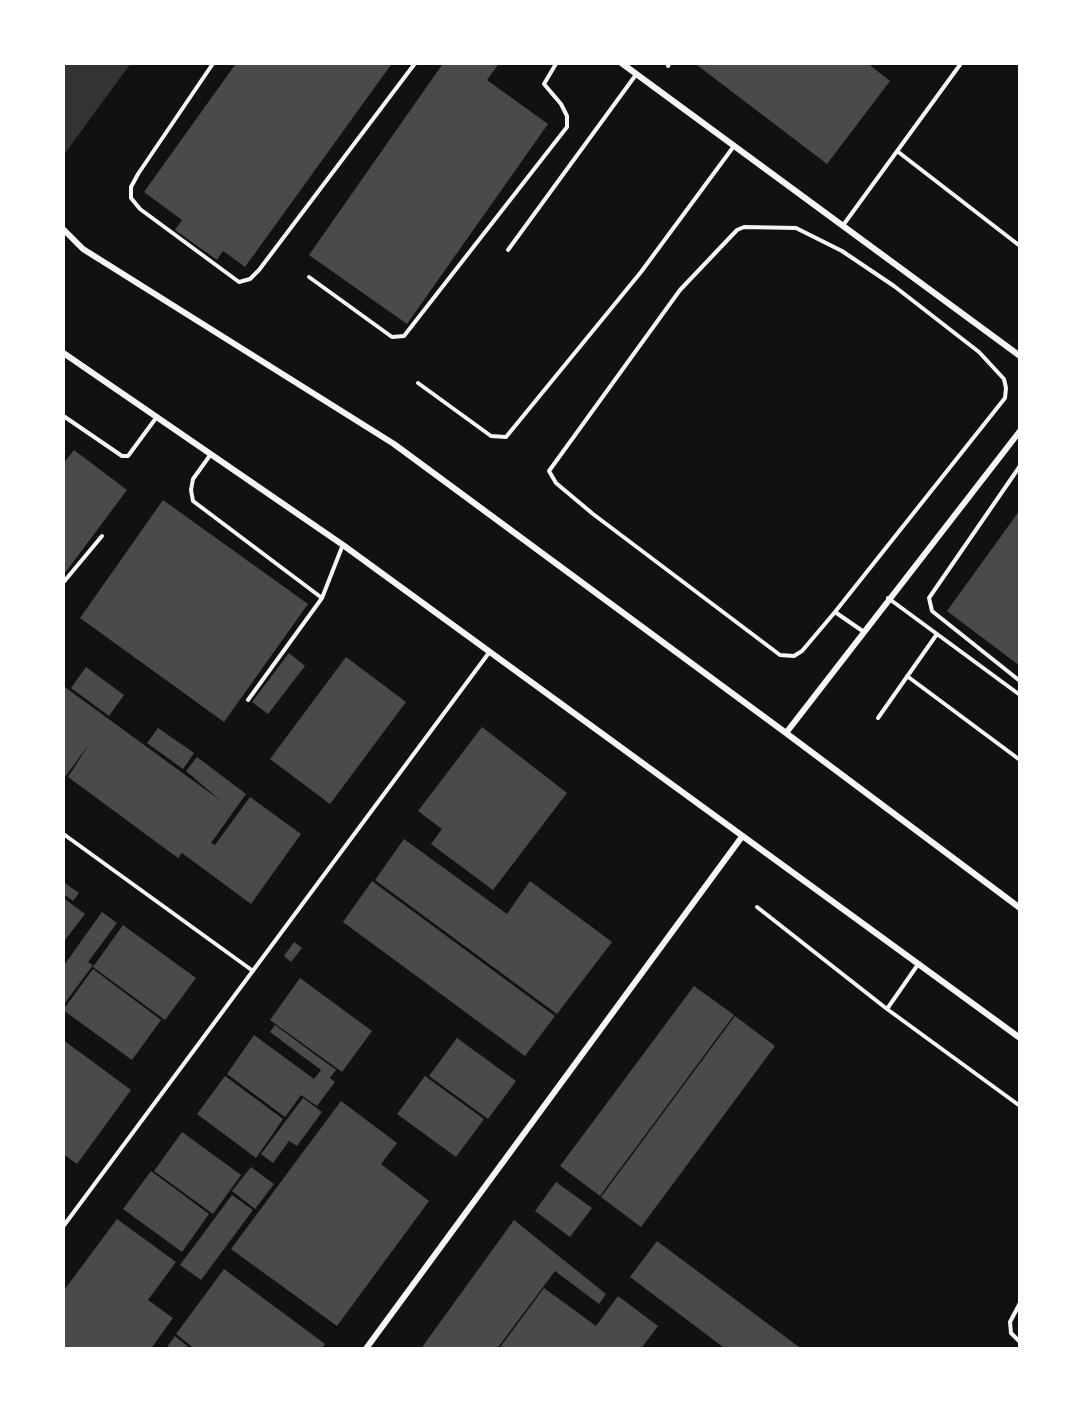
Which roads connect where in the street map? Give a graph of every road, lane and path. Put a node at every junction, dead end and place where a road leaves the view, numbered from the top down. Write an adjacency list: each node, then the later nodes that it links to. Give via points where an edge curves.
1 (214, 62): 2 (lane, via 138,174 131,198 239,282 259,270)
2 (416, 62)
3 (556, 62): 13 (lane, via 544,84 561,104 567,127 404,336 392,338)
4 (620, 62): 6 (street)
5 (962, 62): 8 (lane)
6 (636, 74): 7 (street); 12 (lane)
7 (734, 146): 9 (street); 16 (lane, via 506,437 491,436)
8 (897, 151): 9 (lane); 11 (lane)
9 (843, 225): 15 (street)
10 (62, 228): 36 (street, via 83,249 394,444)
11 (1020, 246)
12 (508, 250)
13 (309, 277)
14 (62, 352): 18 (street)
15 (1020, 356)
16 (418, 383)
17 (62, 416): 18 (lane, via 122,456)
18 (156, 418): 20 (street)
19 (1020, 431): 26 (street)
20 (210, 454): 23 (street); 25 (lane, via 193,479 193,501)
21 (1020, 466): 32 (lane, via 929,598 932,611)
22 (102, 536): 24 (lane)
23 (343, 545): 25 (lane); 30 (street)
24 (62, 584)
25 (322, 598): 34 (lane)
26 (888, 598): 28 (street); 29 (lane)
27 (836, 612): 27 (lane, via 1005,398 1004,379 939,320 842,251 796,228 744,227 680,290 550,470 593,514 780,655 802,650); 28 (lane)
28 (864, 632): 36 (street)
29 (937, 634): 31 (lane); 33 (lane)
30 (490, 651): 39 (street); 43 (lane)
31 (907, 676): 35 (lane); 37 (lane)
32 (1020, 681)
33 (1020, 695)
34 (248, 700)
35 (878, 718)
36 (786, 733): 41 (street)
37 (1020, 760)
38 (62, 833): 43 (lane)
39 (742, 838): 42 (street); 50 (street)
40 (757, 907): 44 (lane)
41 (1020, 908)
42 (919, 962): 44 (lane); 45 (street)
43 (252, 971): 47 (lane)
44 (887, 1009): 46 (lane)
45 (1020, 1038)
46 (1020, 1106)
47 (62, 1228)
48 (1020, 1304): 49 (lane, via 1010,1322)
49 (1020, 1342)
50 (365, 1350)

